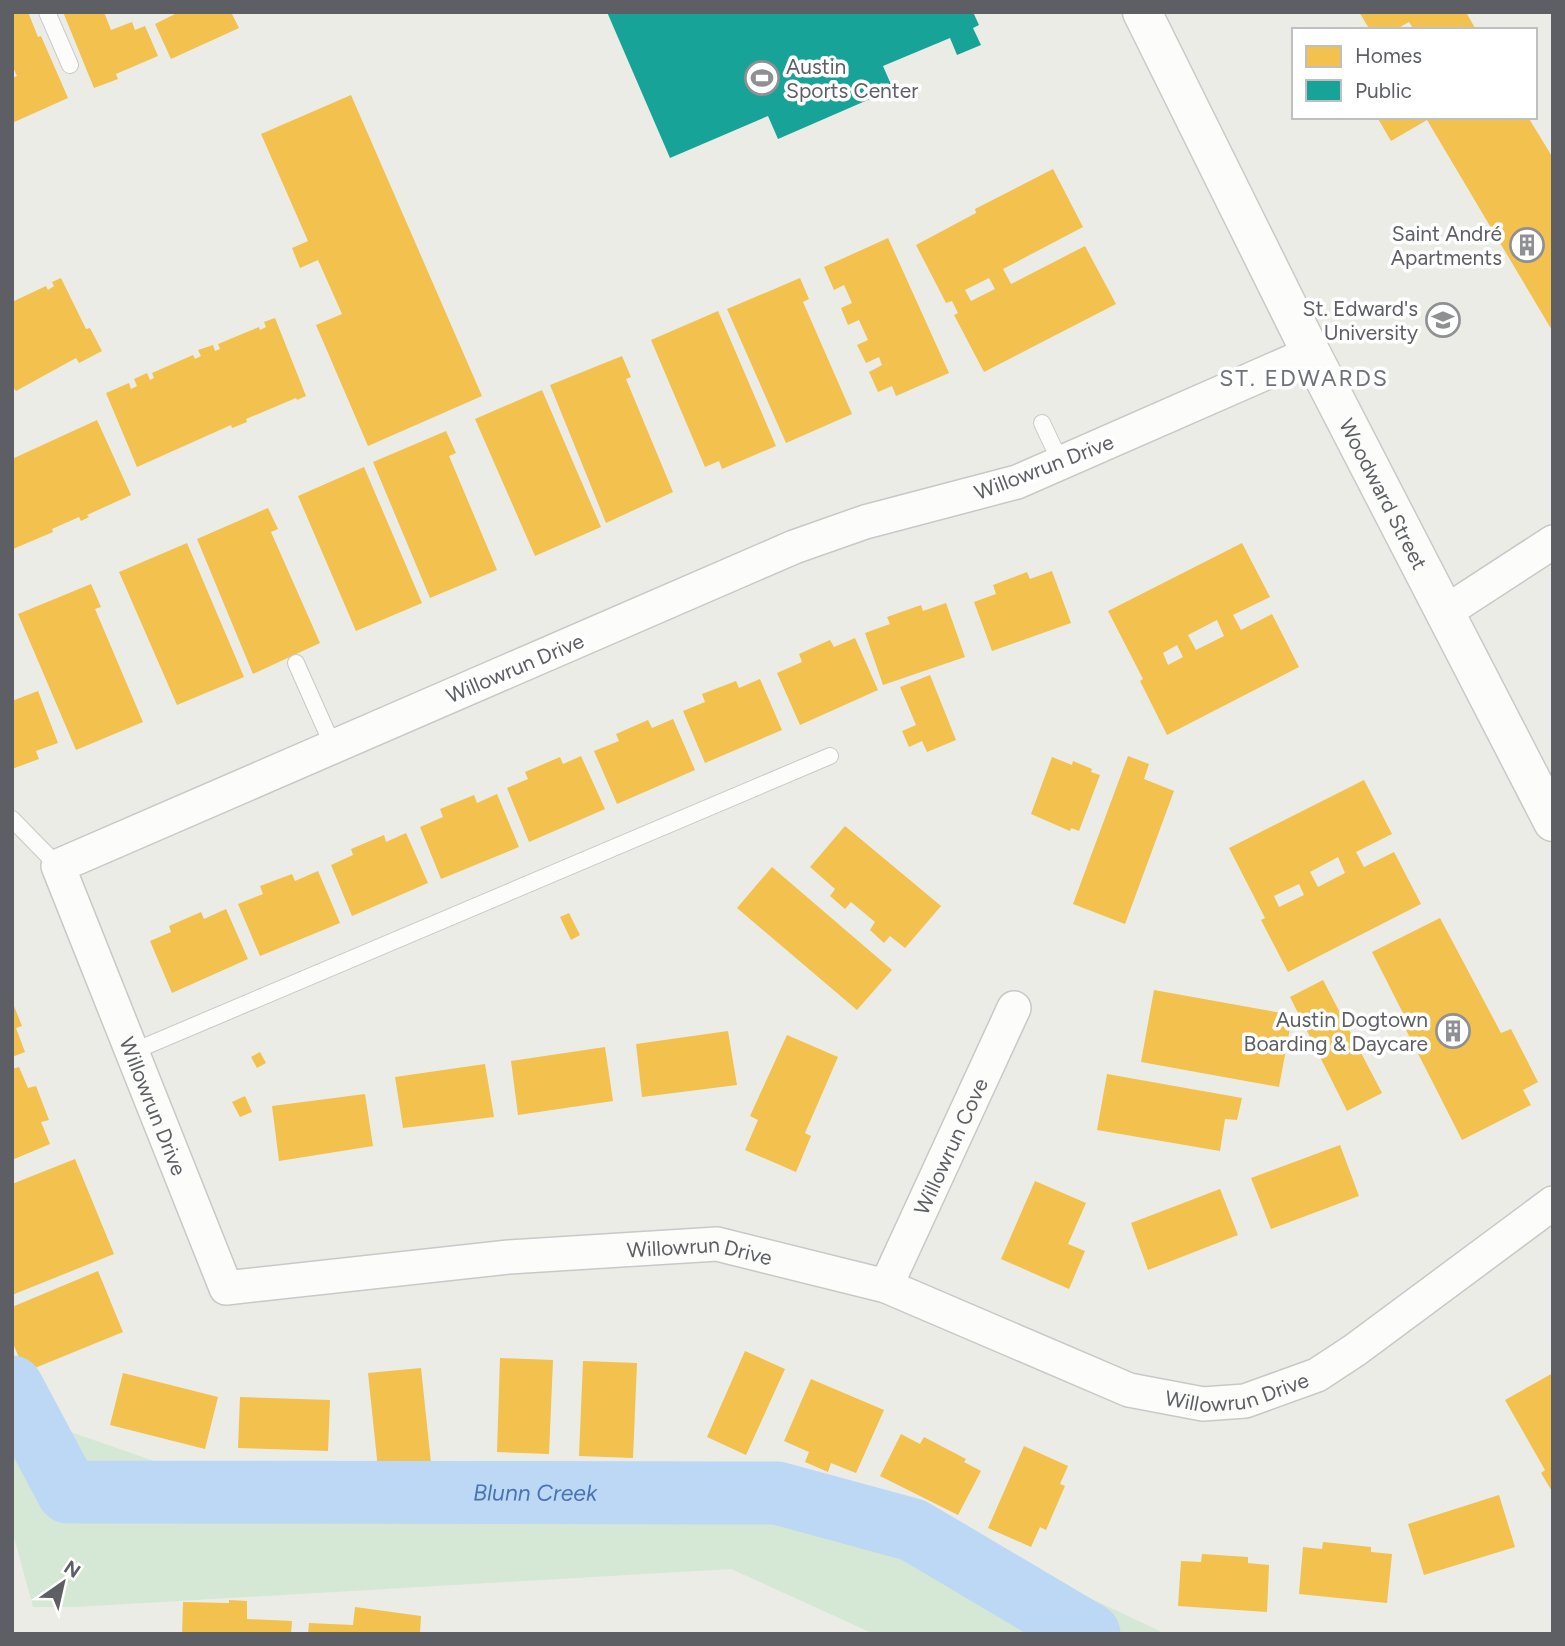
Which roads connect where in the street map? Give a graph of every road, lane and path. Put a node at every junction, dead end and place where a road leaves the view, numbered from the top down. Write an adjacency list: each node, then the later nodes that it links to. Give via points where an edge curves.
1 (47, 12): 3 (lane)
2 (1142, 12): 4 (street, Woodward Street)
3 (70, 65)
4 (1311, 353): 6 (street, Willowrun Drive); 8 (street, Woodward Street)
5 (1042, 423): 6 (lane)
6 (1061, 463): 10 (street, Willowrun Drive, via 1017,482 865,522 794,547)
7 (1553, 542): 8 (street)
8 (1444, 613): 13 (street, Woodward Street)
9 (296, 663): 10 (lane)
10 (333, 746): 14 (street, Willowrun Drive)
11 (830, 756): 16 (lane)
12 (12, 819): 14 (lane)
13 (1553, 822)
14 (58, 866): 16 (street, Willowrun Drive)
15 (1014, 1008): 18 (street, Willowrun Cove)
16 (132, 1052): 18 (street, Willowrun Drive, via 226,1288 509,1257 717,1244)
17 (1553, 1203): 18 (street, Willowrun Drive, via 1317,1375 1245,1401 1203,1404 1129,1390)
18 (886, 1286)

